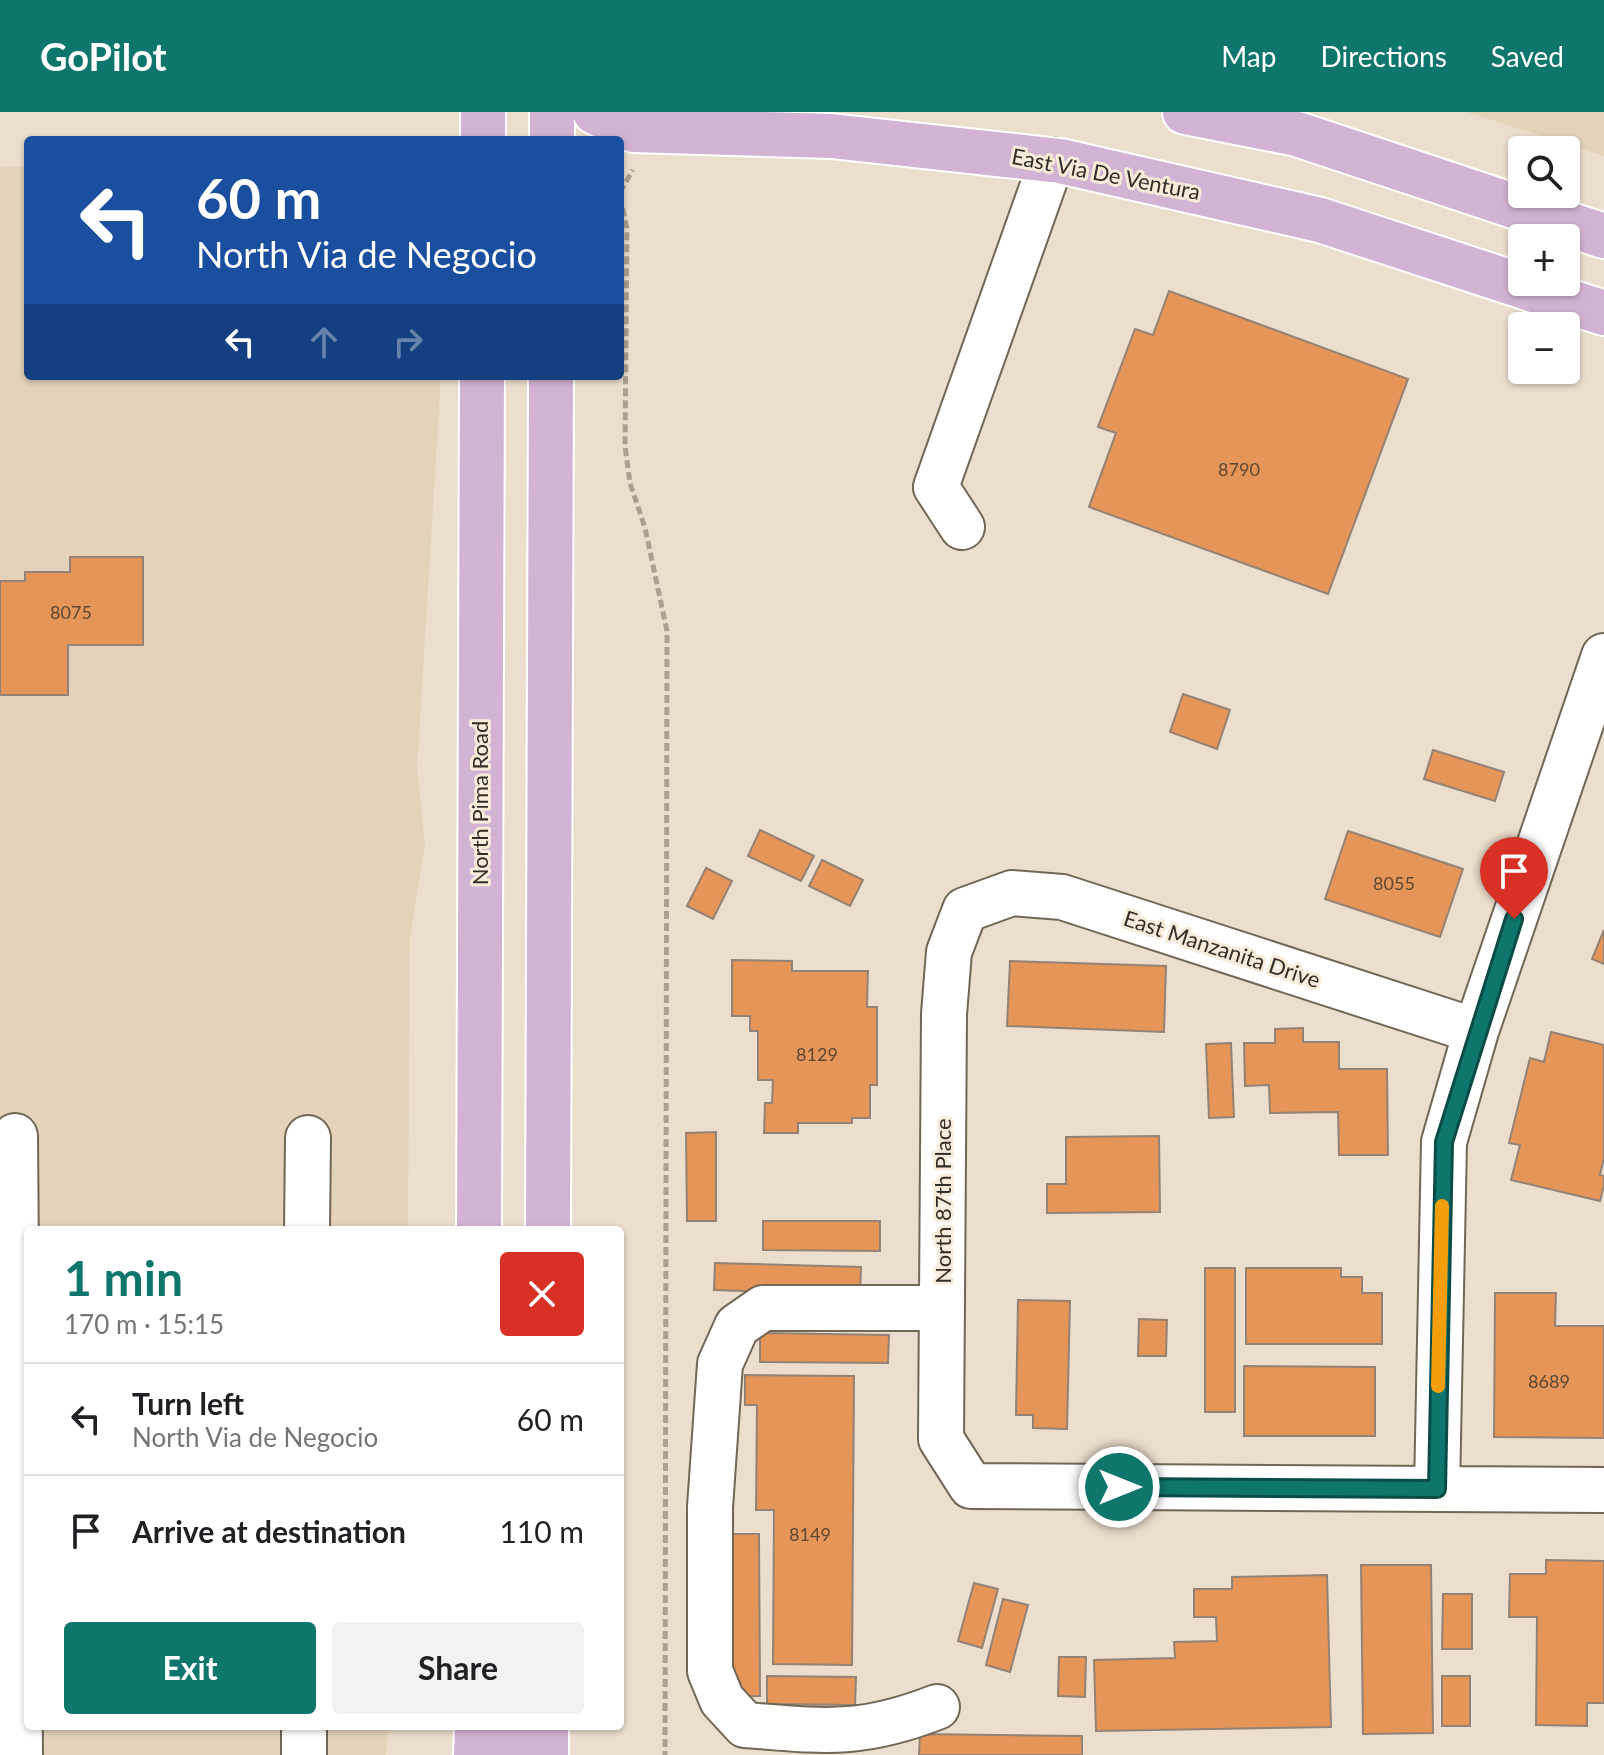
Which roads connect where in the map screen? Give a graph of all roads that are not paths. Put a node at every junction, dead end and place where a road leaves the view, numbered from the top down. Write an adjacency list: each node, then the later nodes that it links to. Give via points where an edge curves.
1 (483, 112): 5 (main road)
2 (552, 112): 6 (main road)
3 (595, 112): 7 (main road, East Via De Ventura, via 634,130 831,136)
4 (1195, 113): 8 (main road, via 1297,134)
5 (483, 136)
6 (552, 136)
7 (1052, 160): 9 (main road, East Via De Ventura, via 1320,220); 12 (street, via 936,487)
8 (1604, 236)
9 (1604, 313)
10 (482, 380): 19 (main road, North Pima Road)
11 (551, 380): 20 (main road)
12 (962, 527)
13 (1604, 656): 15 (street)
14 (965, 910): 15 (street, East Manzanita Drive, via 1012,893 1062,897); 21 (street, North 87th Place, via 949,952 944,1014)
15 (1476, 1031): 22 (street, via 1444,1142)
16 (15, 1136): 29 (street)
17 (308, 1138): 18 (street)
18 (307, 1226)
19 (479, 1226)
20 (548, 1226)
21 (942, 1308): 22 (street, North 87th Place, via 941,1439 971,1486); 24 (street, via 763,1308 737,1326 720,1364 710,1507 710,1671 722,1700 745,1725 843,1732 895,1724)
22 (1437, 1489): 23 (street)
23 (1604, 1490)
24 (937, 1707)
25 (304, 1730): 30 (street)
26 (477, 1730): 31 (main road)
27 (514, 1730): 32 (main road)
28 (546, 1730): 33 (main road)
29 (20, 1755)
30 (304, 1755)
31 (476, 1755)
32 (514, 1755)
33 (546, 1755)

